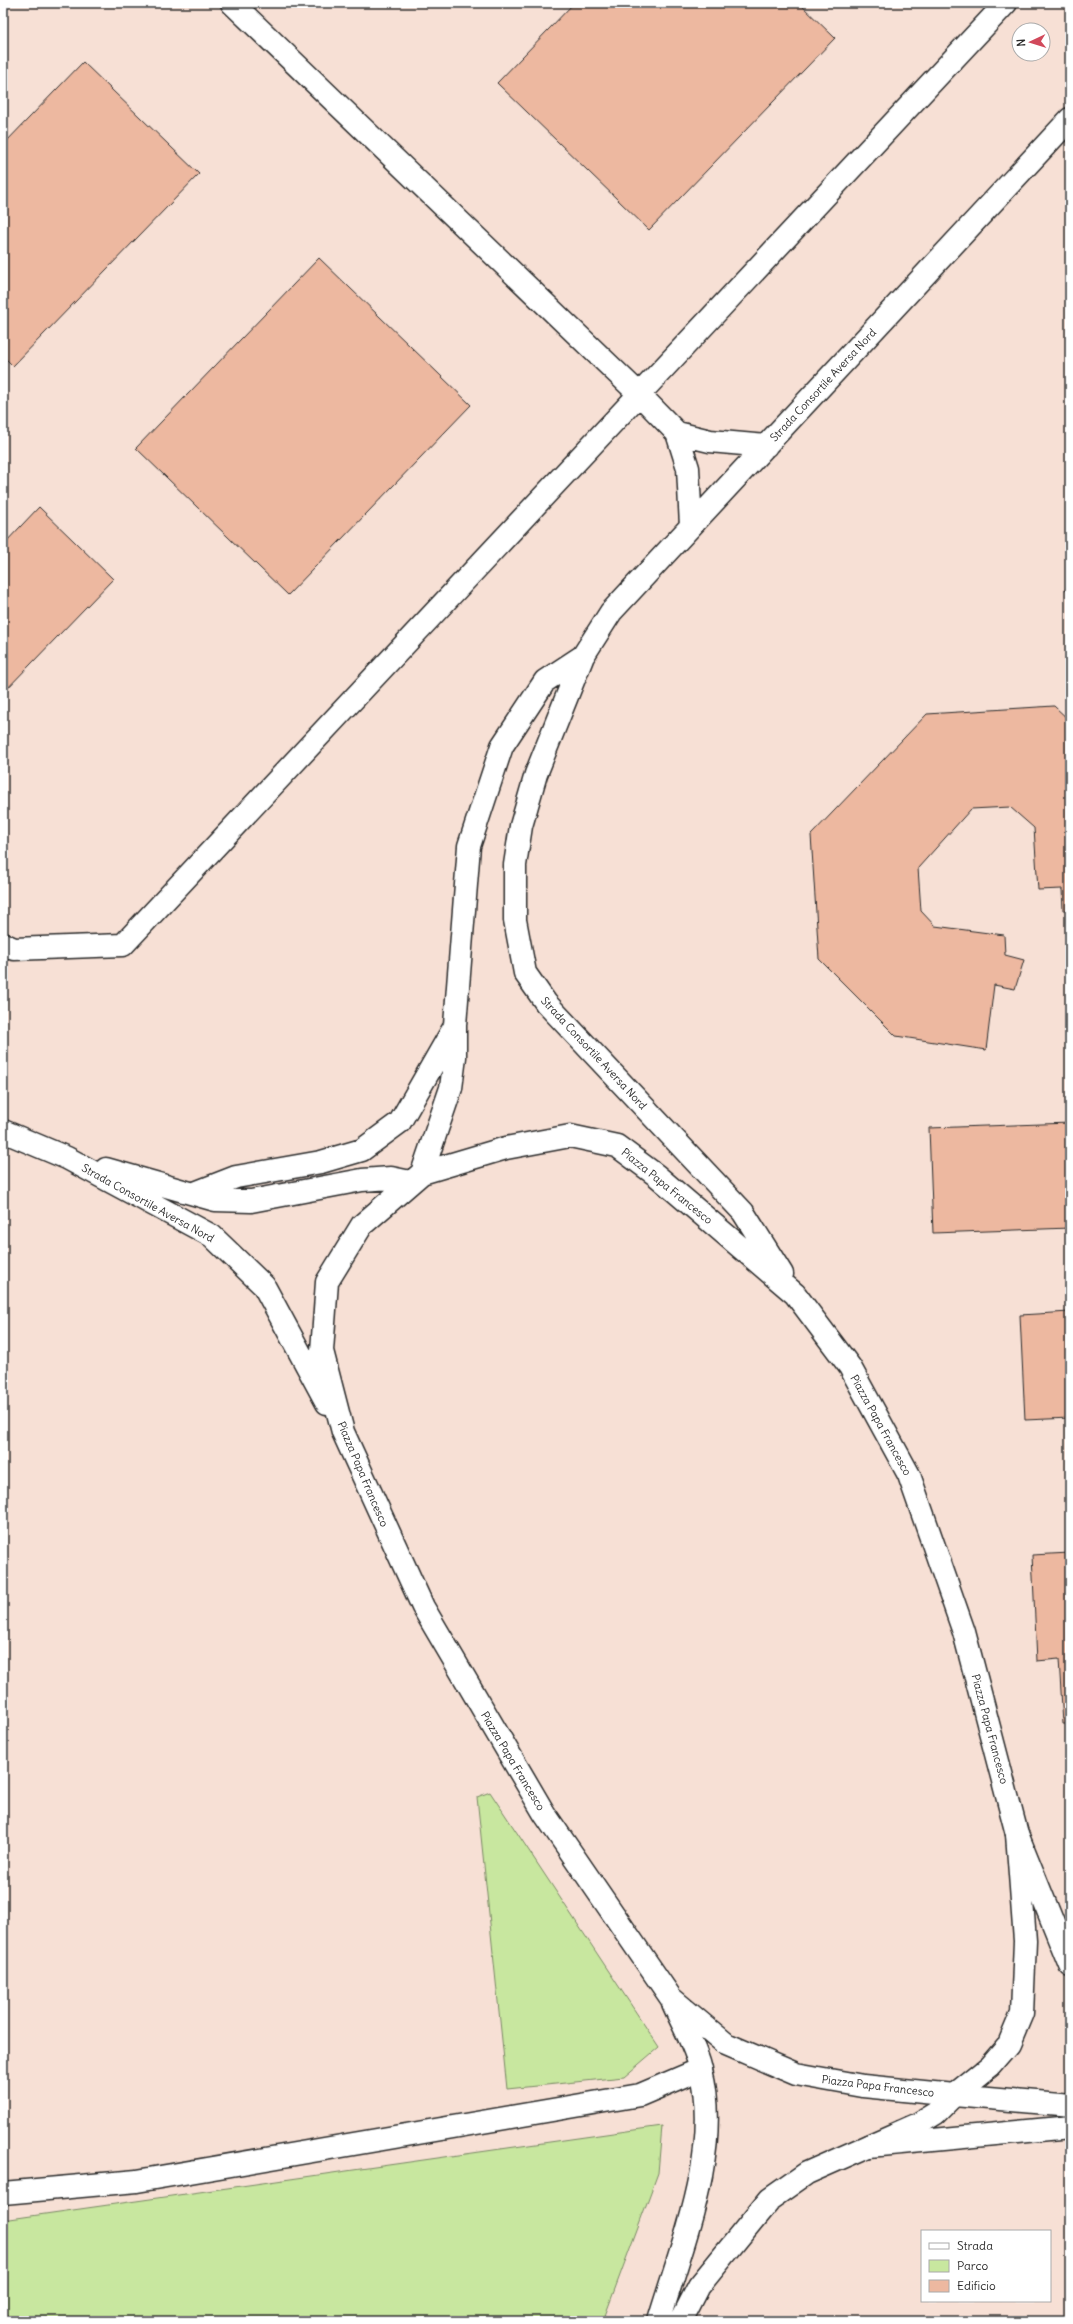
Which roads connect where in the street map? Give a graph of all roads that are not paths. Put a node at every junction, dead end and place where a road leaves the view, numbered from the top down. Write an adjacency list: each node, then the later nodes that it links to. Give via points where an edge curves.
1 (232, 3): 4 (main road)
2 (1006, 3): 4 (main road)
3 (1070, 119): 6 (main road, Strada Consortile Aversa Nord)
4 (639, 394): 5 (main road); 9 (main road, via 123,945 14,949)
5 (677, 433): 6 (main road, via 710,441); 7 (main road, via 688,468)
6 (766, 446): 7 (main road, Strada Consortile Aversa Nord)
7 (691, 526): 8 (main road, Strada Consortile Aversa Nord, via 611,612)
8 (582, 656): 10 (main road, Strada Consortile Aversa Nord, via 545,681 502,746 469,846); 15 (main road, Strada Consortile Aversa Nord, via 536,774 521,826 515,865 515,920 525,973 546,1003 743,1212)
9 (3, 944)
10 (455, 1025): 13 (main road, Strada Consortile Aversa Nord, via 451,1088); 14 (main road, Strada Consortile Aversa Nord, via 400,1122 362,1150 321,1162 236,1177)
11 (3, 1131): 12 (main road, Strada Consortile Aversa Nord)
12 (67, 1158): 14 (main road, Strada Consortile Aversa Nord); 16 (main road, Strada Consortile Aversa Nord, via 212,1236 264,1286)
13 (416, 1178): 14 (main road, Strada Consortile Aversa Nord, via 362,1180 251,1201 215,1200); 15 (main road, Piazza Papa Francesco, via 506,1148 570,1136 617,1146 656,1175); 16 (main road, Piazza Papa Francesco, via 362,1226 327,1282 322,1351)
14 (195, 1193)
15 (795, 1294): 17 (main road, Piazza Papa Francesco, via 850,1367 910,1475 964,1632)
16 (342, 1432): 19 (main road, Piazza Papa Francesco, via 423,1607 544,1813)
17 (1017, 1834): 18 (main road); 21 (main road, Piazza Papa Francesco, via 1025,1941 1022,2013 1009,2044 990,2066)
18 (1070, 1965)
19 (671, 1998): 20 (main road); 21 (main road, Piazza Papa Francesco, via 726,2044 796,2074 863,2086)
20 (701, 2069): 25 (main road, via 640,2096 137,2181); 26 (main road, via 708,2112 701,2178)
21 (954, 2095): 22 (main road); 24 (main road, via 936,2113)
22 (1070, 2105)
23 (1070, 2127): 24 (main road)
24 (869, 2146): 27 (main road, via 807,2172 770,2199 699,2286)
25 (3, 2193)
26 (659, 2321)
27 (681, 2321)

